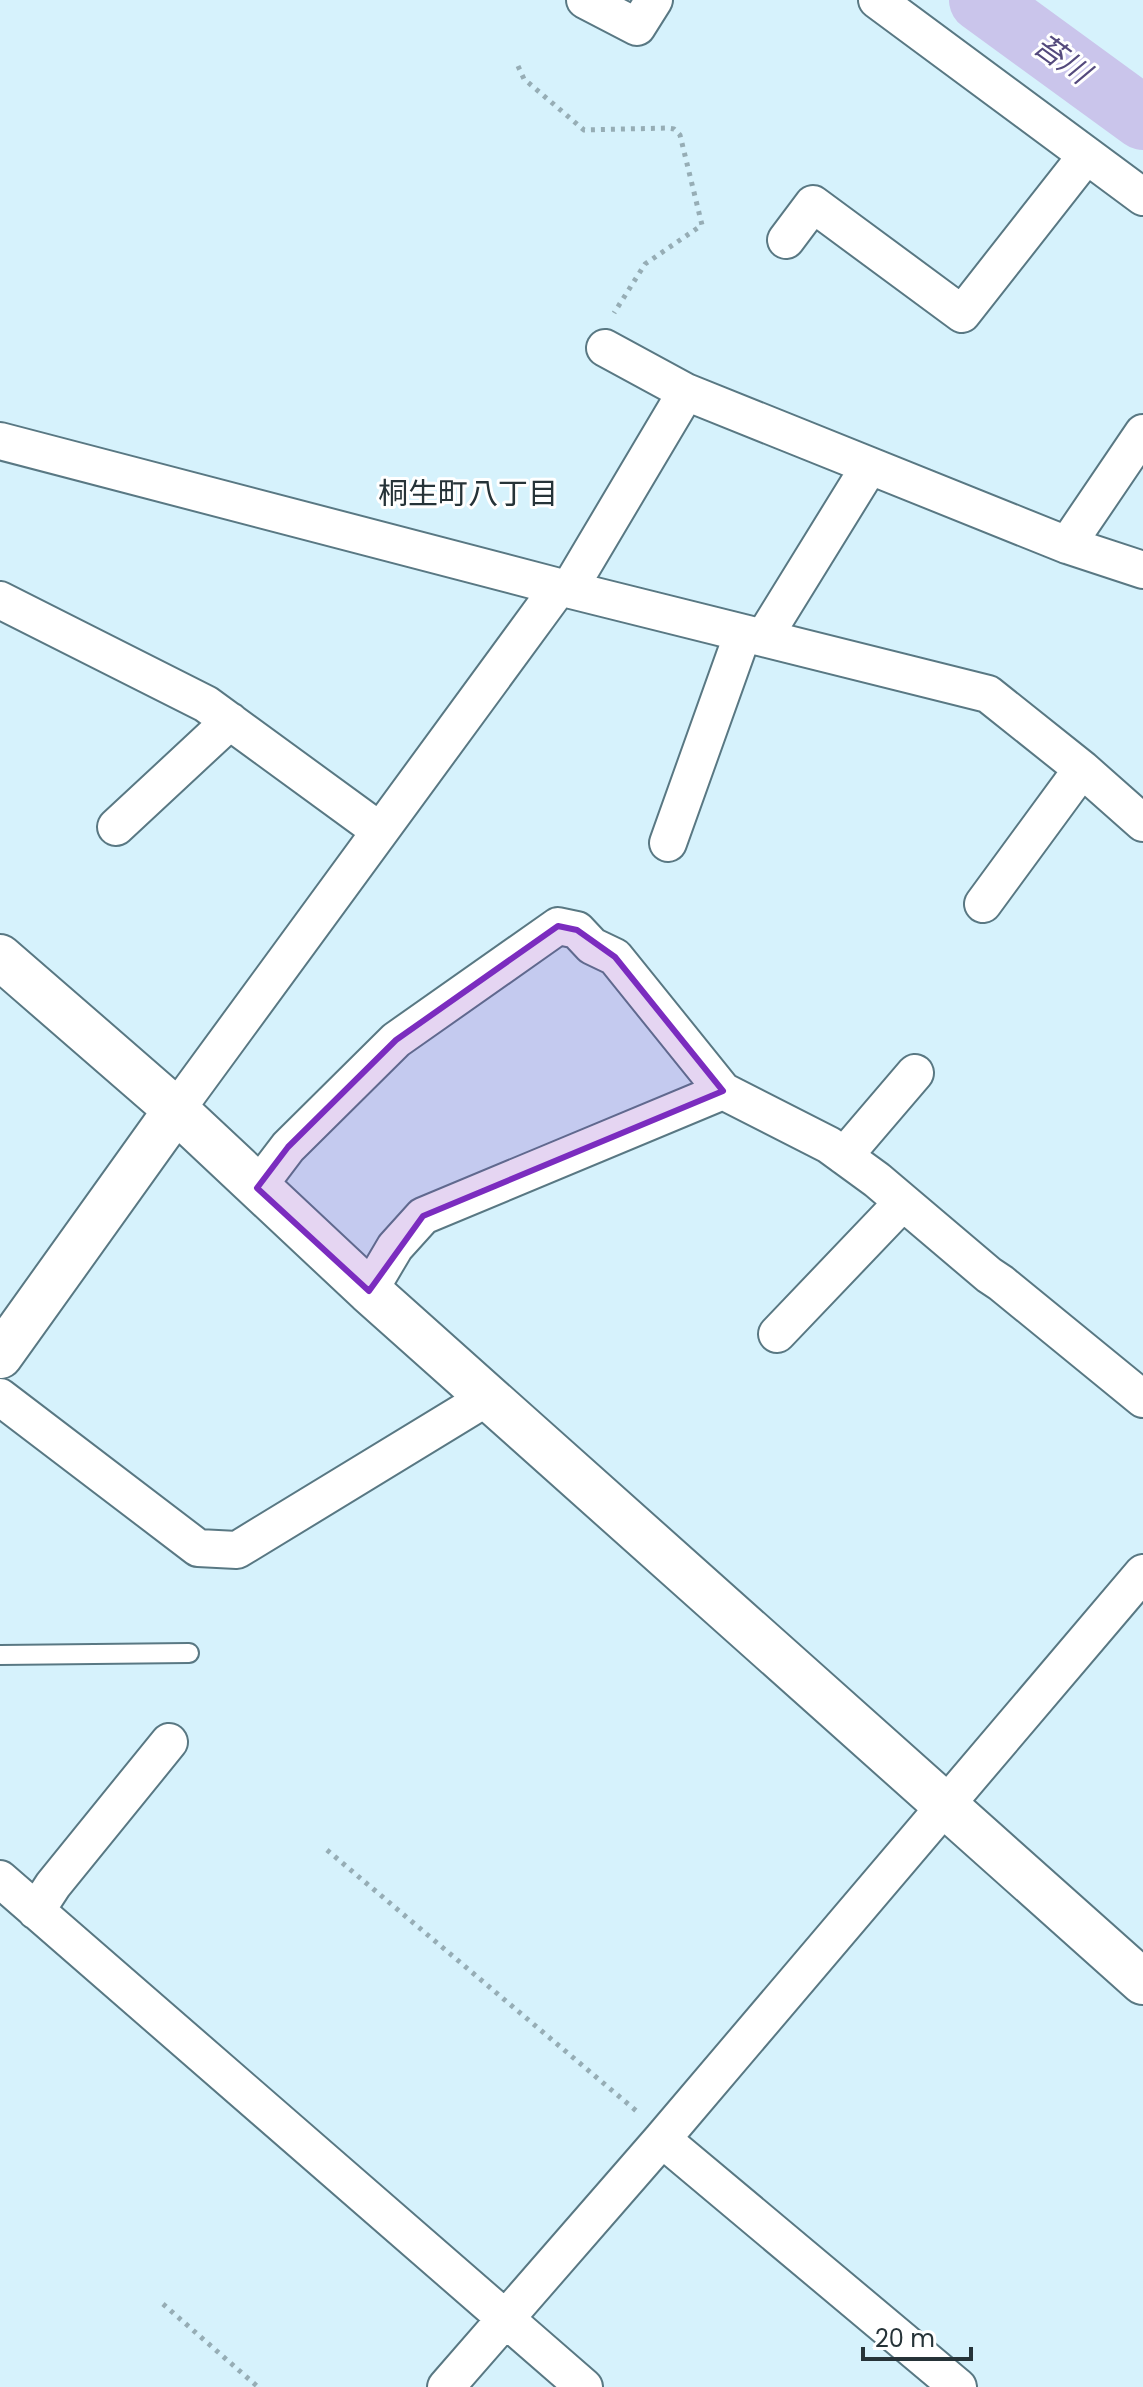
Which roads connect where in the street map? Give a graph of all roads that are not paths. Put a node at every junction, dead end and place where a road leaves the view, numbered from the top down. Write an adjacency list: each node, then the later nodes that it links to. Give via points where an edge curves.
1 (585, 0): 2 (street, via 637,27)
2 (654, 0)
3 (877, 0): 4 (street)
4 (1086, 156): 5 (street); 6 (street, via 962,314 813,204)
5 (1143, 197)
6 (786, 240)
7 (605, 348): 8 (street)
8 (686, 392): 11 (street); 14 (street)
9 (1143, 433): 12 (street)
10 (0, 441): 14 (street)
11 (869, 467): 12 (street); 16 (street)
12 (1067, 545): 13 (street)
13 (1143, 570)
14 (564, 588): 16 (street); 21 (street)
15 (0, 600): 17 (street)
16 (753, 635): 18 (street, via 988,694); 22 (street)
17 (230, 721): 20 (street); 21 (street)
18 (1082, 769): 19 (street); 23 (street)
19 (1143, 823)
20 (116, 827)
21 (380, 831): 27 (street)
22 (668, 843)
23 (983, 904)
24 (0, 957): 27 (street)
25 (915, 1073): 28 (street)
26 (723, 1091): 28 (street); 29 (street, via 615,957 592,946 577,930 558,926 396,1040 288,1147); 31 (street, via 423,1216 395,1247)
27 (176, 1110): 29 (street); 33 (street)
28 (844, 1156): 30 (street)
29 (257, 1188): 31 (street)
30 (903, 1202): 32 (street); 36 (street)
31 (369, 1291): 35 (street)
32 (777, 1334)
33 (0, 1356)
34 (0, 1397): 35 (street, via 198,1548 237,1550)
35 (488, 1397): 41 (street)
36 (1143, 1399)
37 (1143, 1573): 41 (street)
38 (189, 1653): 39 (lane)
39 (0, 1655)
40 (169, 1742): 43 (street)
41 (946, 1806): 44 (street); 45 (street)
42 (0, 1879): 43 (street)
43 (36, 1911): 46 (street)
44 (1143, 1982)
45 (663, 2137): 46 (street); 49 (street)
46 (506, 2320): 47 (street); 48 (street)
47 (446, 2387)
48 (584, 2387)
49 (958, 2387)

